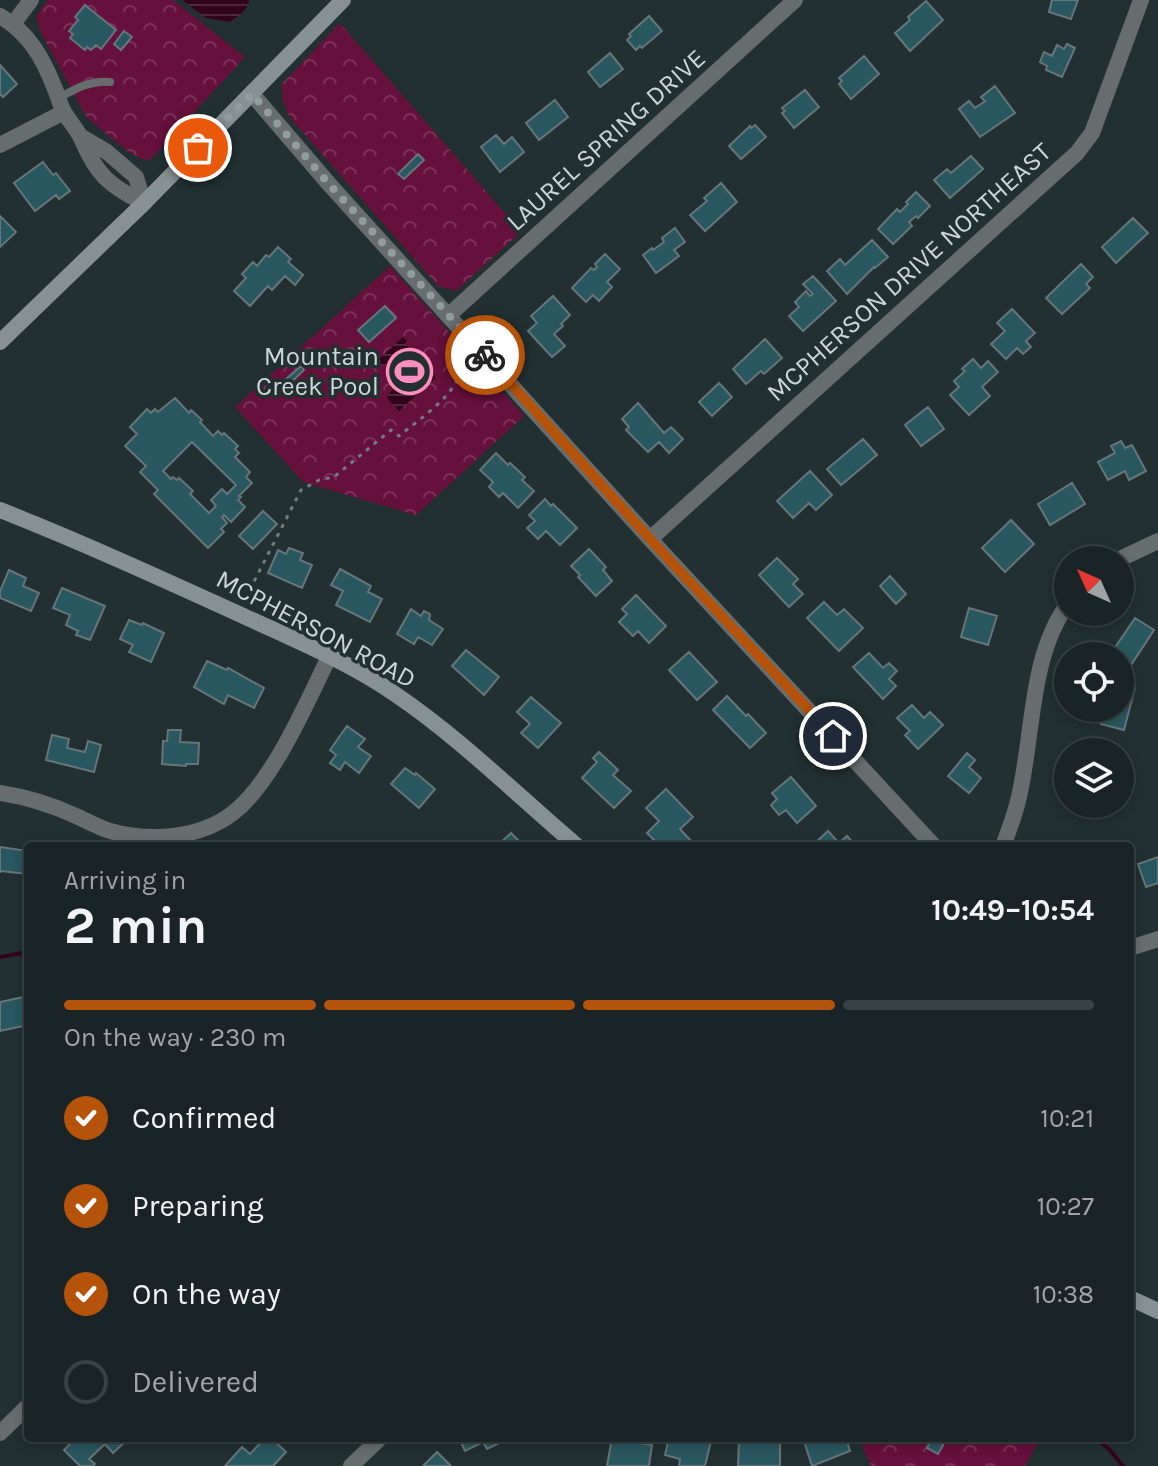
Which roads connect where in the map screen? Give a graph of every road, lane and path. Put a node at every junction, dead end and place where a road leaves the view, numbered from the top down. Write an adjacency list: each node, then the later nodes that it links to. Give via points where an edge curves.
1 (31, 0): 5 (street)
2 (343, 0): 7 (street)
3 (795, 0): 11 (street, LAUREL SPRING DRIVE)
4 (1141, 0): 15 (street, MCPHERSON DRIVE NORTHEAST, via 1092,133 1077,153)
5 (6, 20): 8 (street, via 26,35 44,62)
6 (110, 82): 8 (lane, via 87,84)
7 (252, 94): 10 (street); 11 (street)
8 (61, 105): 9 (street); 10 (street, via 94,166 119,191)
9 (0, 145)
10 (144, 203): 12 (street)
11 (449, 315): 15 (street)
12 (0, 342)
13 (458, 376): 18 (path, via 455,385 399,436 391,430 334,477 301,490)
14 (0, 510): 18 (street, MCPHERSON ROAD)
15 (650, 539): 23 (street)
16 (1158, 541): 17 (street)
17 (1134, 552)
18 (237, 613): 20 (street, MCPHERSON ROAD)
19 (1055, 626): 24 (street, via 1042,658 1017,805)
20 (329, 657): 21 (street, via 262,781 217,823 178,835 128,835); 22 (street, MCPHERSON ROAD, via 420,711)
21 (0, 793)
22 (572, 842)
23 (930, 842)
24 (1004, 842)
25 (1158, 939): 26 (street)
26 (1134, 947)
27 (1134, 1300): 28 (street)
28 (1158, 1311)
29 (24, 1410): 30 (street)
30 (0, 1433)
31 (376, 1442): 32 (street)
32 (351, 1466)

